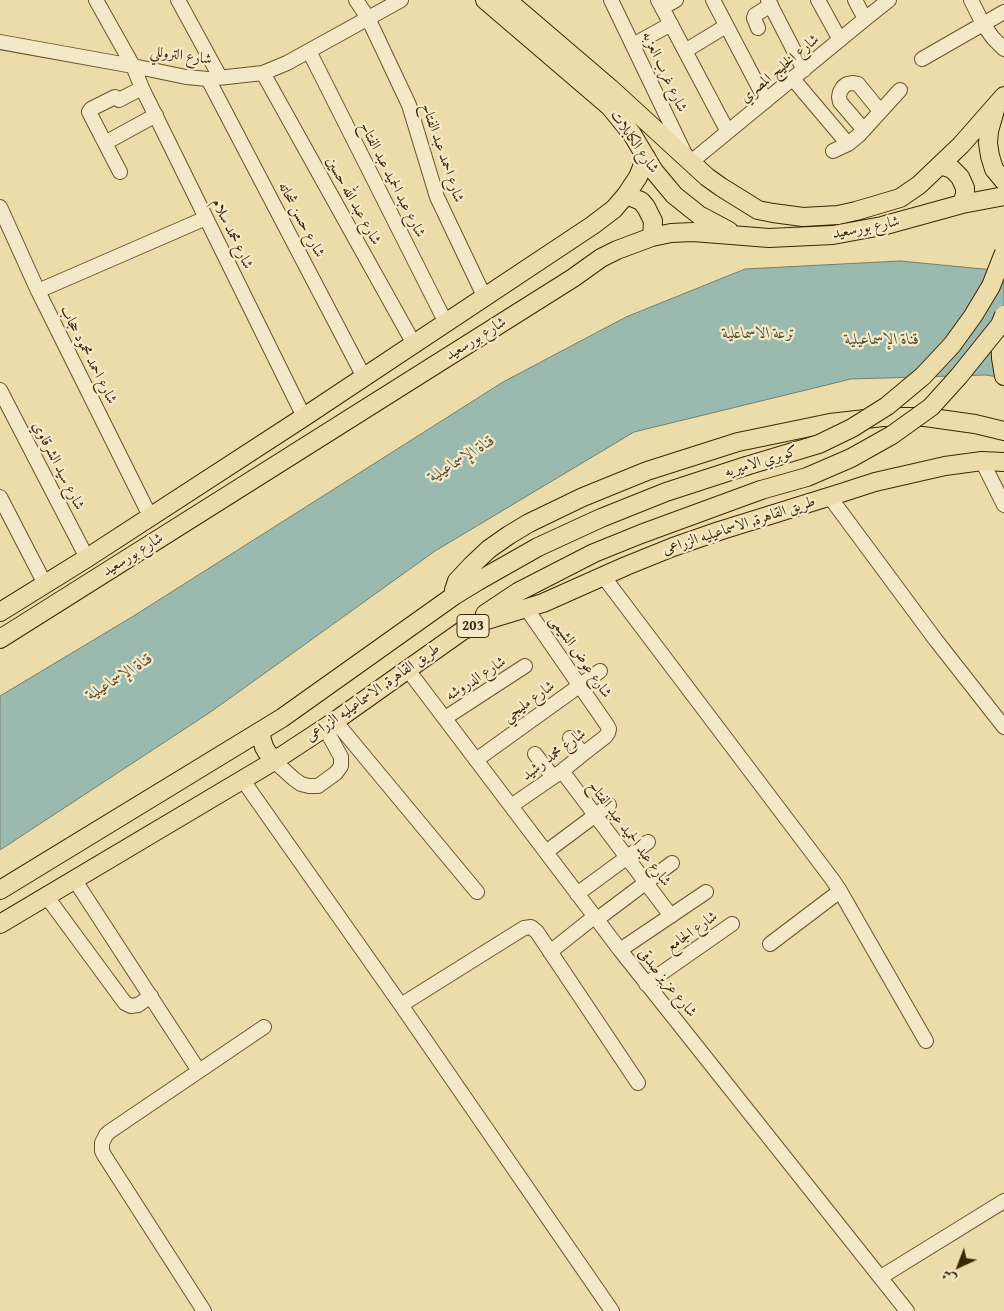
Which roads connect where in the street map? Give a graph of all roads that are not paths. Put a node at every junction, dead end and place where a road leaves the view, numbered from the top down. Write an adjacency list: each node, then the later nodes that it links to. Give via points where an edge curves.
1 (96, 0): 32 (street, شارع محمد سلام)
2 (178, 0): 35 (street, شارع حسن شحاته)
3 (356, 0): 19 (street, شارع احمد عبد الفتاح)
4 (401, 0): 19 (street, شارع التروللي)
5 (485, 0): 48 (main road, شارع الكابلات, via 610,107)
6 (507, 0): 49 (main road, شارع الكابلات)
7 (611, 0): 27 (street, شارع غرب العزبه)
8 (676, 0): 16 (street)
9 (713, 0): 23 (street)
10 (818, 0): 25 (street)
11 (855, 0): 20 (street)
12 (889, 0): 20 (street, شارع الخليج المصري)
13 (972, 0): 22 (street)
14 (1000, 0): 17 (street)
15 (770, 3): 24 (street, via 755,15); 33 (street)
16 (660, 4): 21 (street)
17 (1004, 7)
18 (1004, 12): 22 (street)
19 (368, 18): 29 (street, شارع التروللي); 62 (street, شارع احمد عبد الفتاح, via 409,106 437,196)
20 (865, 19): 25 (street, شارع الخليج المصري)
21 (671, 24): 27 (street); 30 (street)
22 (983, 24): 28 (street); 31 (street)
23 (726, 26): 30 (street); 40 (street)
24 (758, 28)
25 (840, 40): 33 (street, شارع الخليج المصري)
26 (0, 42): 32 (street, شارع التروللي)
27 (633, 45): 49 (street, شارع غرب العزبه)
28 (1004, 49)
29 (308, 51): 34 (street, شارع التروللي); 64 (street, شارع عبد الحميد عبد الفتاح)
30 (685, 51): 44 (street)
31 (922, 59)
32 (133, 66): 35 (street, شارع التروللي, via 186,77); 37 (street, شارع محمد سلام)
33 (804, 70): 36 (street, شارع الخليج المصري)
34 (263, 73): 35 (street, شارع التروللي); 65 (street, شارع عبد الله حسين)
35 (214, 78): 67 (street, شارع حسن شحاته)
36 (793, 80): 40 (street, شارع الخليج المصري); 46 (street)
37 (142, 88): 42 (street, شارع محمد سلام); 45 (street, via 91,109 89,112)
38 (900, 90): 41 (street)
39 (1001, 99): 50 (main road, شارع الكابلات); 52 (main road, via 988,143 994,169)
40 (766, 101): 44 (street, شارع الخليج المصري)
41 (880, 111): 43 (street); 43 (street, via 858,84 843,87 840,102)
42 (156, 115): 45 (street); 57 (street, شارع محمد سلام)
43 (864, 130): 46 (street)
44 (728, 132): 49 (street, شارع الخليج المصري)
45 (105, 143): 51 (street)
46 (848, 144): 47 (street)
47 (833, 151)
48 (646, 158): 53 (main road, شارع بورسعيد); 58 (main road, شارع الكابلات, via 686,206 713,224)
49 (689, 161): 50 (main road, شارع الكابلات, via 721,187 758,210 802,217 838,215 900,198)
50 (940, 165): 55 (main road, via 952,169 960,177 965,194)
51 (120, 172)
52 (1004, 181)
53 (626, 195): 59 (main road, via 641,201 646,207 653,221); 62 (main road, شارع بورسعيد, via 593,225)
54 (1004, 196): 55 (main road, شارع بورسعيد)
55 (962, 204): 58 (main road, شارع بورسعيد, via 857,231 790,238)
56 (0, 208): 61 (street, شارع احمد محمود حجاب)
57 (206, 218): 61 (street); 69 (street, شارع محمد سلام)
58 (742, 236): 59 (main road, شارع بورسعيد, via 693,232)
59 (652, 237): 84 (main road, شارع بورسعيد, via 601,258)
60 (1004, 253): 80 (main road, كوبري الاميريه, bridge, via 991,286 952,345 923,376 852,428 819,444 666,492 601,518 538,547)
61 (38, 291): 76 (street, شارع احمد محمود حجاب)
62 (485, 298): 64 (main road, شارع بورسعيد)
63 (1002, 320): 66 (main road); 83 (main road, كوبري الاميريه, bridge, via 931,407 892,435 807,477 761,490 594,553 518,592)
64 (446, 323): 65 (main road, شارع بورسعيد)
65 (414, 344): 67 (main road, شارع بورسعيد)
66 (1004, 376)
67 (364, 377): 69 (main road, شارع بورسعيد)
68 (2, 399): 77 (street, شارع سيد الشرقاوي)
69 (304, 417): 76 (main road, شارع بورسعيد)
70 (1004, 432): 80 (main road, 203, via 975,424 917,417 883,417 830,423 738,442 633,476 529,523 489,549 461,576 455,586)
71 (982, 461): 72 (main road, طريق القاهرة, الاسماعيليه الزراعى / 203); 73 (main road, طريق القاهرة, الاسماعيليه الزراعى / 203, via 910,473); 74 (street)
72 (1004, 462)
73 (829, 496): 78 (main road, طريق القاهرة, الاسماعيليه الزراعى / 203, via 719,531); 92 (street)
74 (1004, 505)
75 (2, 506): 79 (street)
76 (150, 516): 77 (main road, شارع بورسعيد)
77 (87, 558): 79 (main road, شارع بورسعيد)
78 (603, 576): 81 (main road, طريق القاهرة, الاسماعيليه الزراعى / 203); 112 (street)
79 (46, 584): 82 (main road, شارع بورسعيد)
80 (455, 595): 93 (main road, 203)
81 (526, 608): 83 (main road, طريق القاهرة, الاسماعيليه الزراعى / 203); 88 (street, شارع عوض الشيمى)
82 (0, 612)
83 (462, 631): 86 (main road, طريق القاهرة, الاسماعيليه الزراعى / 203)
84 (0, 639)
85 (525, 666): 89 (street, شارع الدروشه)
86 (408, 670): 89 (street, شارع عزيز صدقى); 91 (main road, طريق القاهرة, الاسماعيليه الزراعى / 203)
87 (600, 671): 88 (street, شارع مليجي)
88 (580, 685): 90 (street, شارع عوض الشيمى); 98 (street, شارع مليجي)
89 (446, 718): 98 (street, شارع عزيز صدقى)
90 (607, 724): 97 (street, شارع محمد رشيد, via 608,734)
91 (330, 725): 99 (main road, طريق القاهرة, الاسماعيليه الزراعى / 203); 99 (street, via 342,758 341,766 318,786 301,784); 113 (street)
92 (1004, 728)
93 (261, 731): 95 (main road, 203); 99 (main road, via 266,752)
94 (570, 738): 97 (street)
95 (225, 752): 101 (main road, via 238,767); 111 (main road, 203)
96 (535, 754): 100 (street, شارع عبد الحميد عبد الفتاح)
97 (583, 754): 100 (street, شارع محمد رشيد)
98 (476, 760): 103 (street, شارع عزيز صدقى)
99 (274, 761): 101 (main road, طريق القاهرة, الاسماعيليه الزراعى / 203)
100 (557, 774): 103 (street, شارع محمد رشيد); 104 (street, شارع عبد الحميد عبد الفتاح)
101 (242, 779): 109 (main road, طريق القاهرة, الاسماعيليه الزراعى / 203); 126 (street)
102 (609, 805): 104 (street)
103 (511, 806): 106 (street, شارع عزيز صدقى)
104 (595, 815): 106 (street); 107 (street, شارع عبد الحميد عبد الفتاح)
105 (648, 842): 107 (street)
106 (546, 852): 115 (street, شارع عزيز صدقى)
107 (627, 857): 110 (street, شارع عبد الحميد عبد الفتاح); 115 (street)
108 (672, 863): 110 (street)
109 (74, 879): 116 (main road, طريق القاهرة, الاسماعيليه الزراعى / 203); 125 (street)
110 (646, 883): 117 (street, شارع عبد الحميد عبد الفتاح); 118 (street)
111 (0, 890)
112 (840, 891): 121 (street); 128 (street)
113 (476, 892)
114 (706, 892): 117 (street)
115 (577, 894): 118 (street, شارع عزيز صدقى)
116 (47, 897): 119 (main road, طريق القاهرة, الاسماعيليه الزراعى / 203); 125 (street, via 125,1003 138,1005)
117 (671, 916): 122 (street)
118 (595, 918): 122 (street, شارع عزيز صدقى); 123 (street)
119 (0, 924)
120 (732, 924): 124 (street, شارع الجامع)
121 (770, 944)
122 (620, 950): 124 (street, شارع عزيز صدقى)
123 (550, 952): 126 (street, via 535,929 524,928); 130 (street)
124 (646, 984): 132 (street, شارع عزيز صدقى)
125 (151, 996): 129 (street)
126 (401, 1005): 134 (street)
127 (264, 1027): 129 (street)
128 (926, 1041)
129 (200, 1071): 133 (street, via 109,1132 102,1147 104,1155)
130 (638, 1083)
131 (1004, 1201): 132 (street)
132 (881, 1277): 135 (street, شارع عزيز صدقى)
133 (204, 1311)
134 (612, 1311)
135 (907, 1311)

